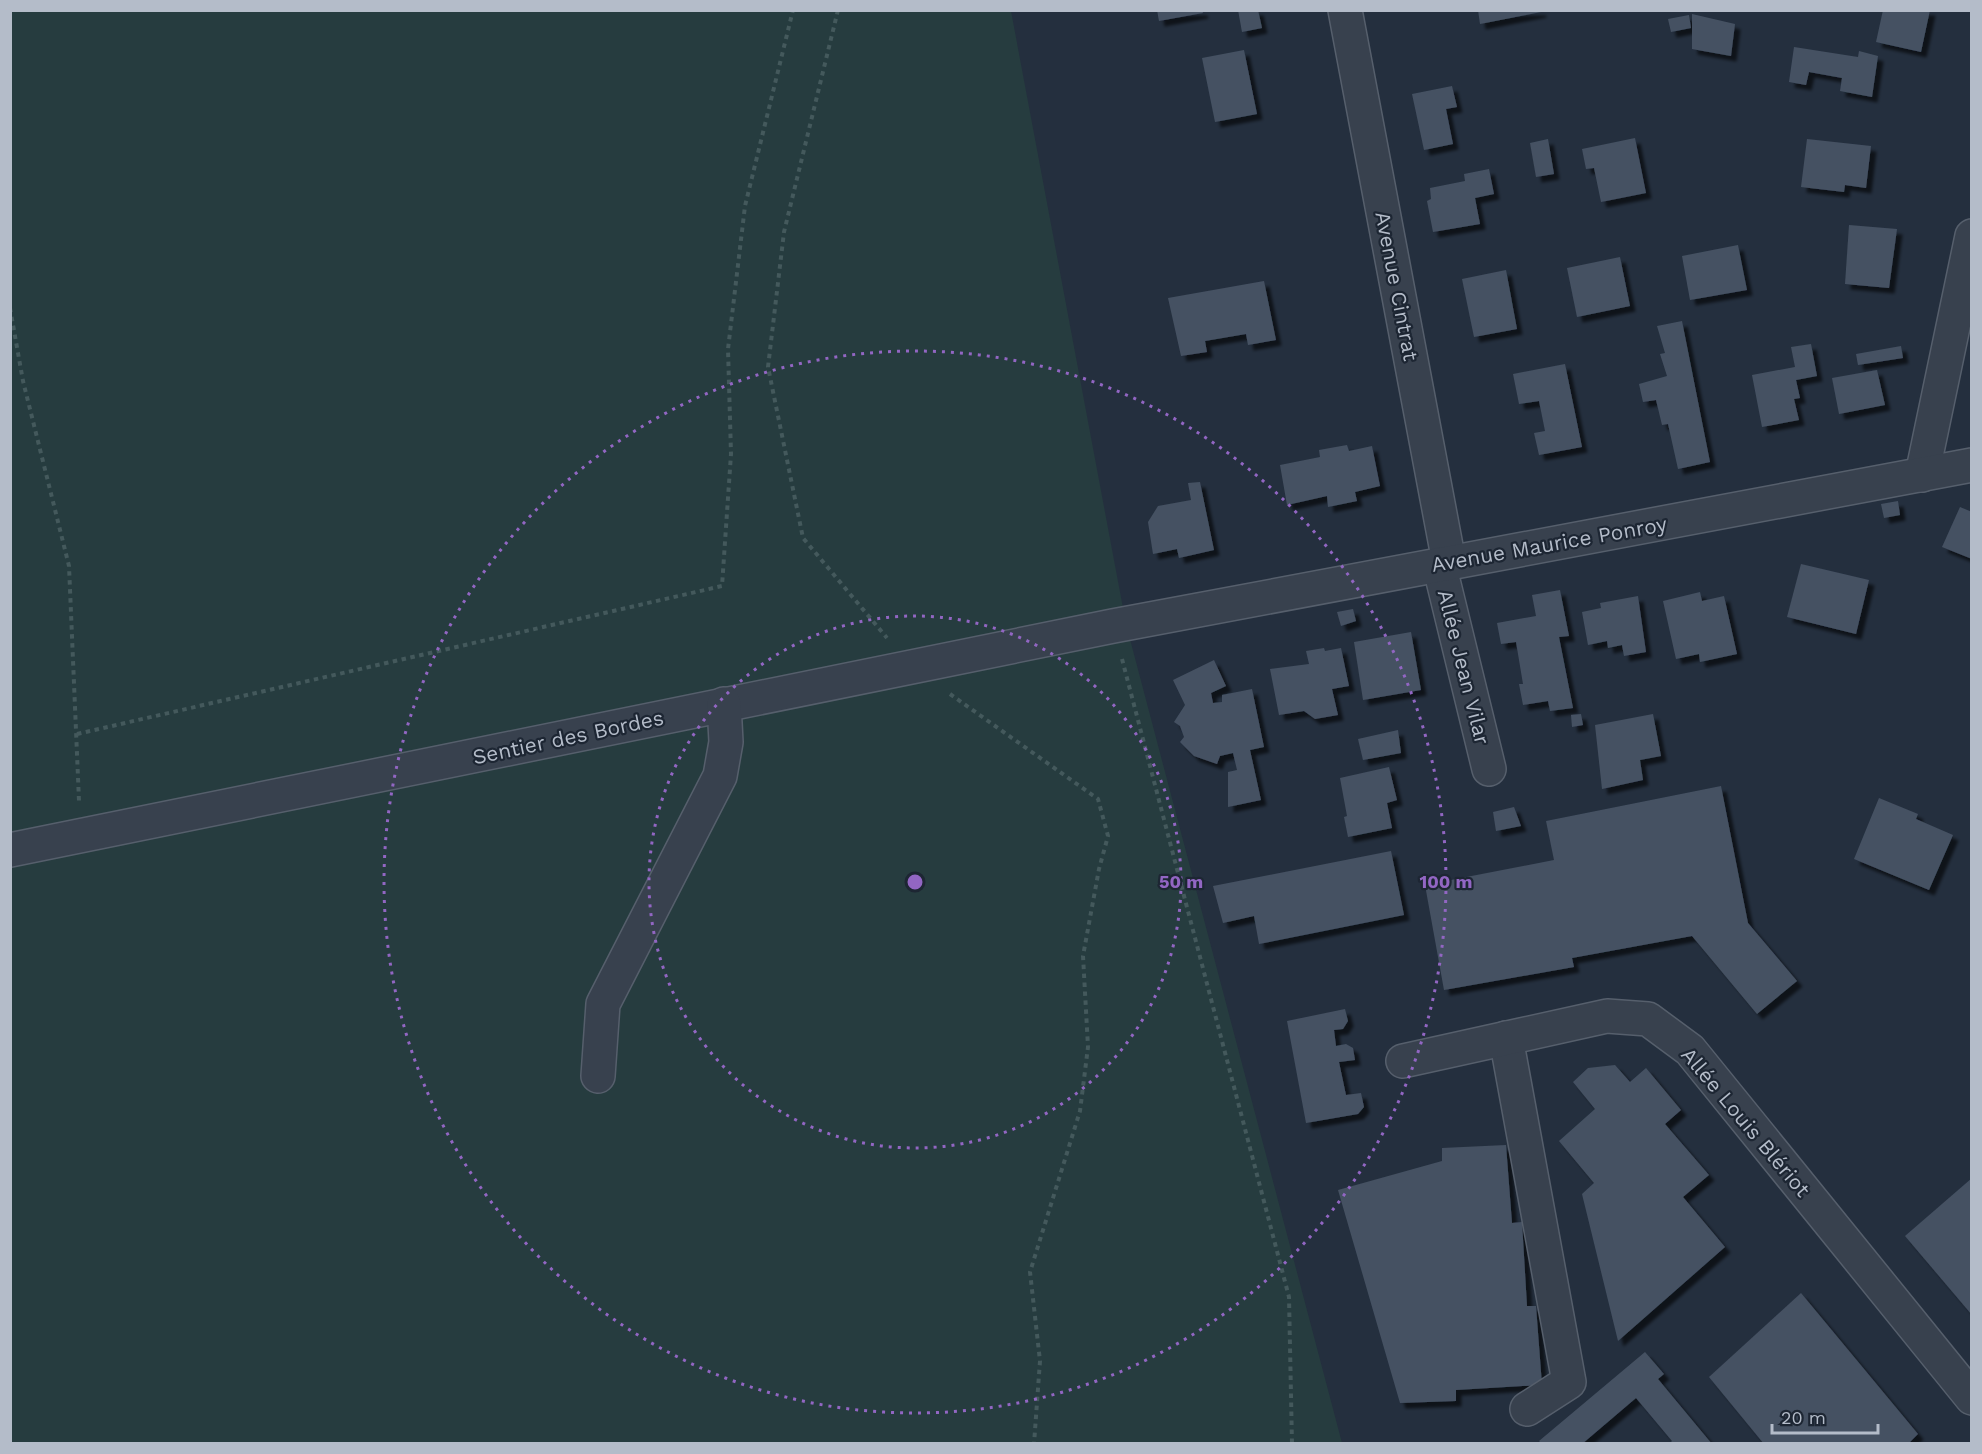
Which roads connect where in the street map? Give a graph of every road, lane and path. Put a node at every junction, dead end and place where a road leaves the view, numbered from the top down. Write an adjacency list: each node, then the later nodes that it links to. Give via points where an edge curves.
1 (793, 10): 12 (path, via 745,206 728,349 731,453 722,586)
2 (838, 10): 10 (path, via 784,232 768,367 803,538)
3 (1344, 10): 8 (street, Avenue Cintrat)
4 (1971, 236): 7 (street)
5 (10, 309): 12 (path, via 23,381 69,566)
6 (1971, 465): 7 (street, Avenue Maurice Ponroy)
7 (1922, 475): 8 (street, Avenue Maurice Ponroy)
8 (1444, 563): 9 (street, Avenue Maurice Ponroy); 13 (street, Allée Jean Vilar)
9 (1120, 625): 10 (street, Sentier des Bordes); 22 (path, via 1289,1297)
10 (910, 666): 11 (street, Sentier des Bordes); 21 (path, via 1098,799 1108,836 1083,956 1088,1047 1080,1111 1030,1272 1040,1360)
11 (724, 704): 14 (street, Sentier des Bordes); 18 (street, via 726,742 720,776 603,1004)
12 (77, 734): 14 (path)
13 (1489, 769)
14 (81, 838): 15 (street, Sentier des Bordes)
15 (10, 850)
16 (1506, 1038): 17 (street, Allée Louis Blériot); 19 (street, Allée Louis Blériot, via 1608,1016 1648,1019 1690,1050); 20 (street, via 1569,1382)
17 (1403, 1061)
18 (598, 1076)
19 (1971, 1398)
20 (1527, 1409)
21 (1034, 1443)
22 (1292, 1443)

